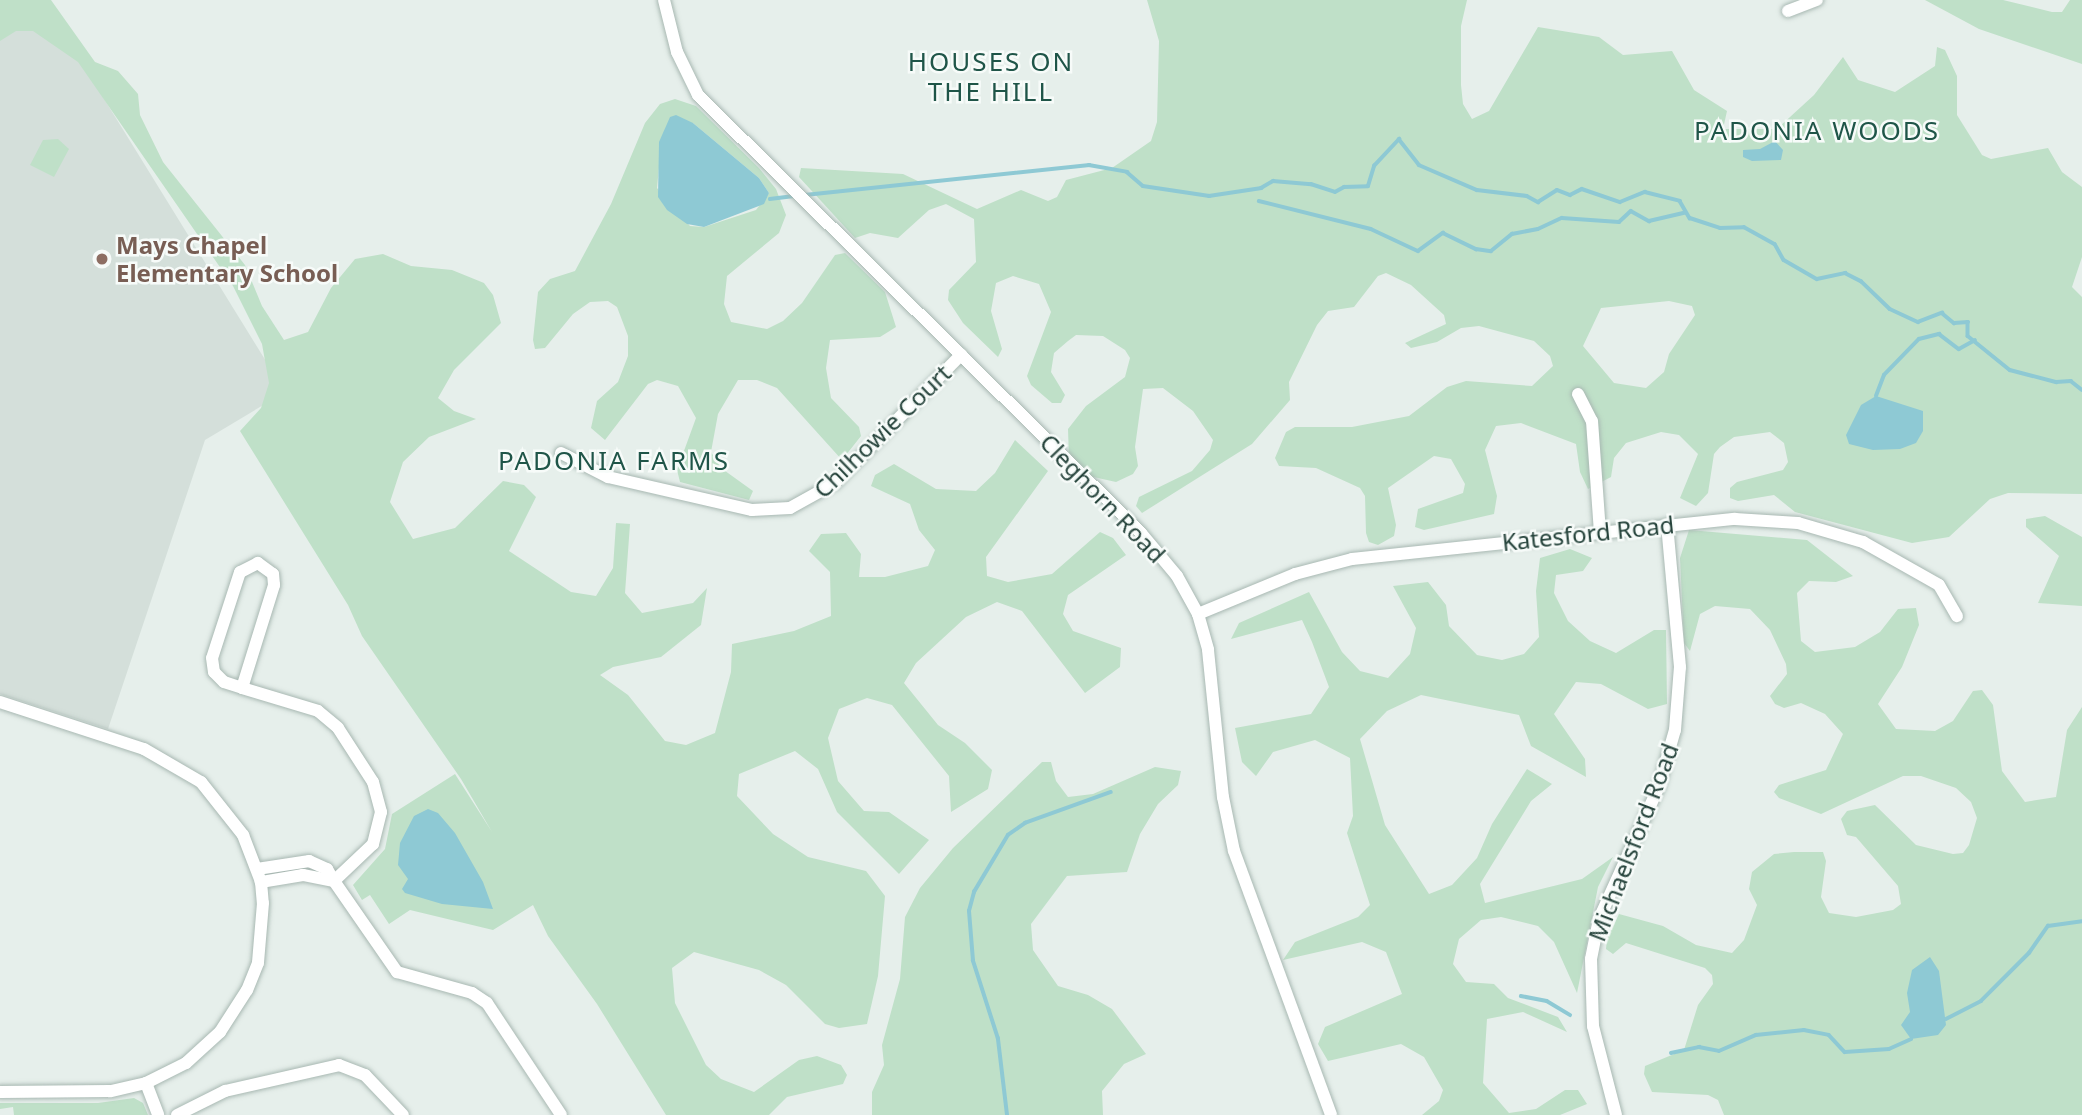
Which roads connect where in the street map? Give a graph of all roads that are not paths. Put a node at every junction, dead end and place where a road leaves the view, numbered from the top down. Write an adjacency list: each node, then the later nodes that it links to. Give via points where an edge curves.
1 (664, 0): 4 (street, Cleghorn Road, via 677,52 698,95)
2 (1816, 0): 3 (street)
3 (1788, 11)
4 (961, 355): 6 (street, Chilhowie Court, via 835,483 790,508 752,510 608,477); 9 (street, Cleghorn Road, via 1159,552)
5 (1578, 394): 8 (street, via 1592,421)
6 (561, 453)
7 (1667, 525): 8 (street, Katesford Road); 10 (street, Katesford Road, via 1768,519 1829,530 1894,555 1921,573 1944,591); 23 (street, Michaelsford Road, via 1680,667 1675,730 1659,786 1602,911 1591,959 1593,1026)
8 (1600, 533): 9 (street, Katesford Road, via 1324,564)
9 (1198, 614): 22 (street, Cleghorn Road, via 1212,678 1223,797 1234,851)
10 (1957, 616)
11 (242, 688): 11 (street, via 218,677 211,665 240,572 258,563 273,574 274,585); 14 (street, via 329,718 373,782 381,811 378,832 366,853)
12 (0, 702): 13 (street, via 144,749 181,767 231,815)
13 (257, 869): 14 (street, via 309,861 327,869); 15 (street)
14 (334, 881): 15 (street, via 303,874); 21 (street, via 397,972 472,993 487,1003)
15 (261, 882): 16 (street, via 258,963 234,1014 186,1063)
16 (146, 1083): 17 (street, via 91,1093); 18 (street)
17 (0, 1093)
18 (158, 1115)
19 (177, 1115): 20 (street, via 232,1089 340,1065 365,1075)
20 (403, 1115)
21 (561, 1115)
22 (1331, 1115)
23 (1616, 1115)

